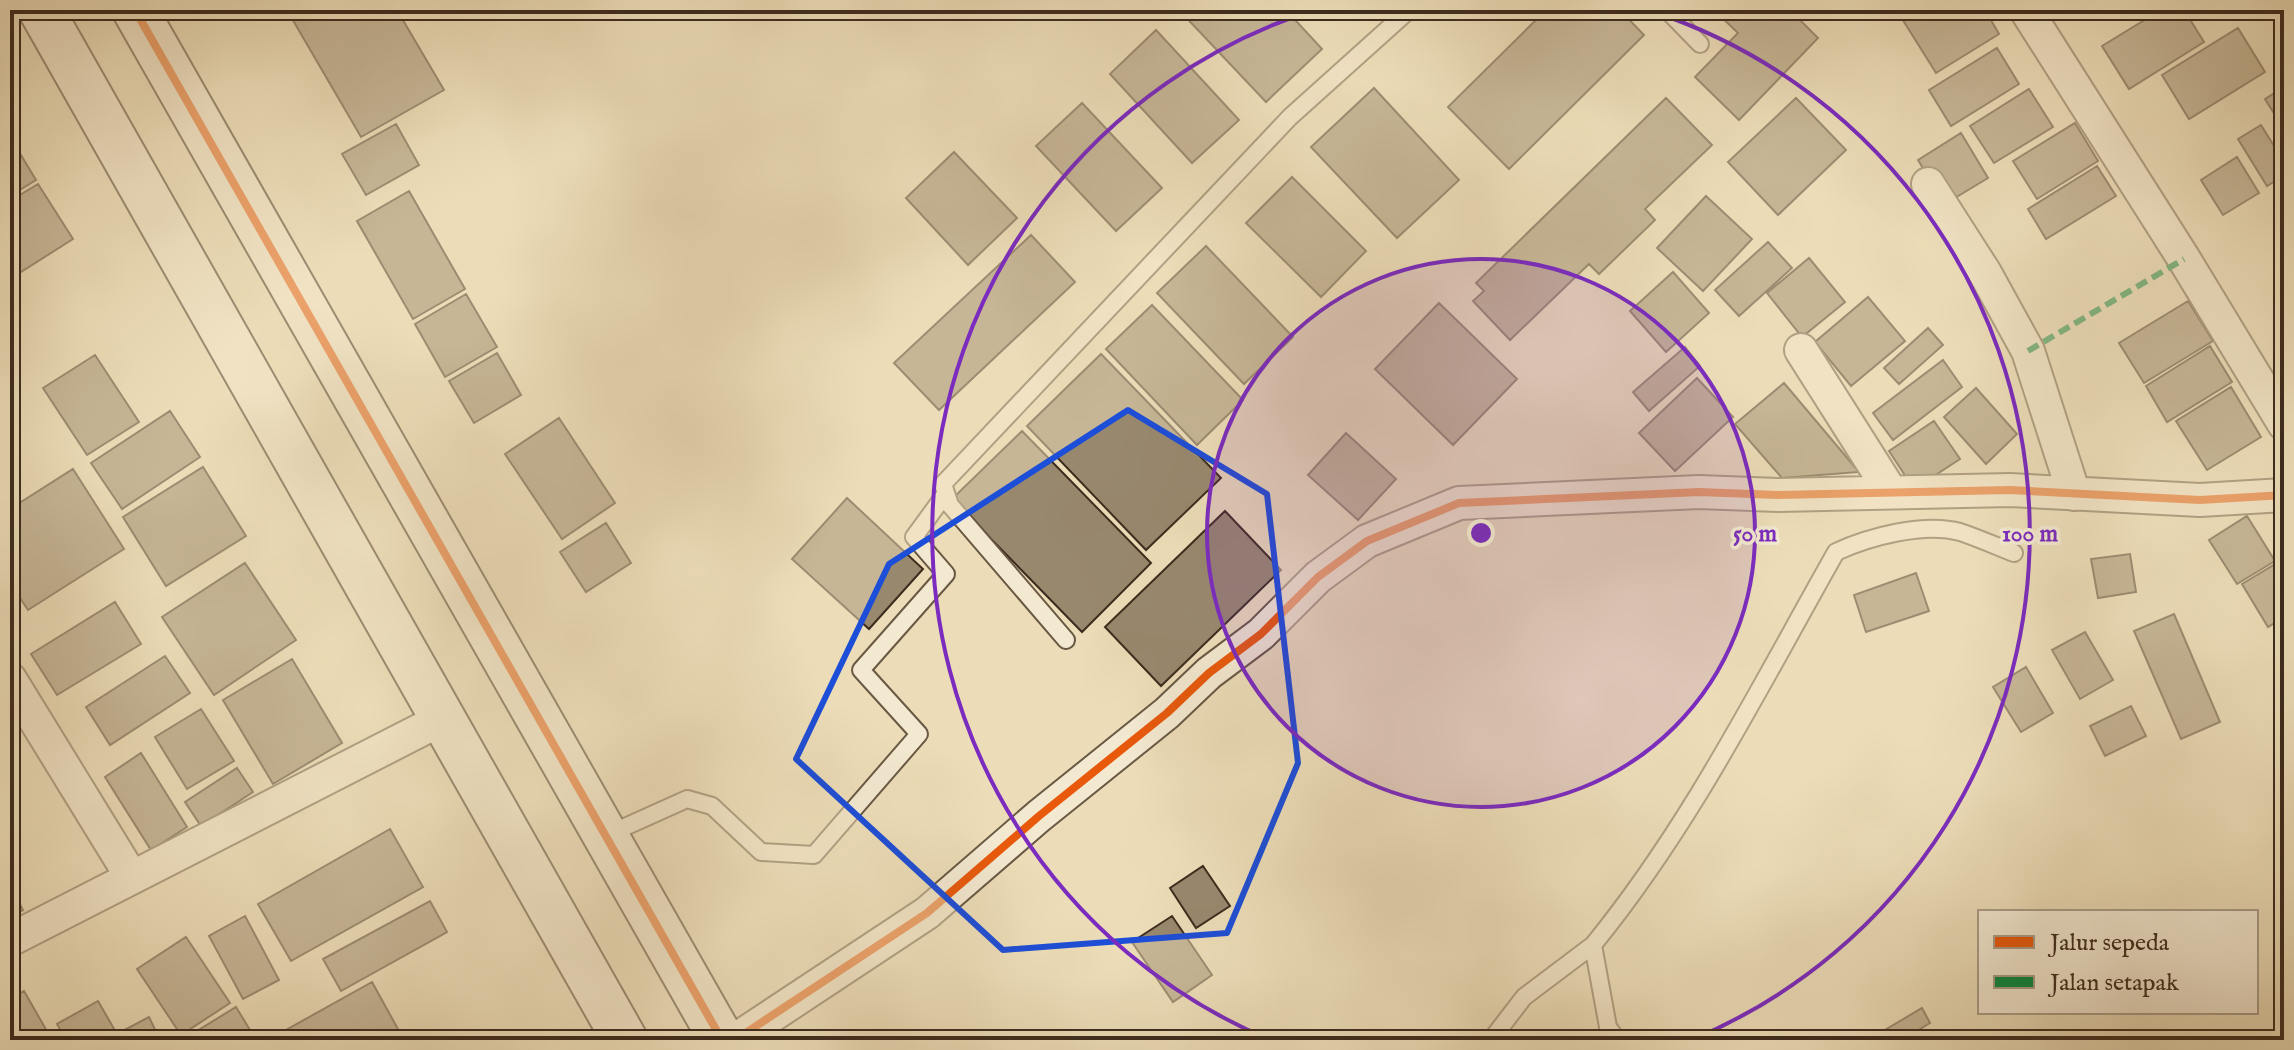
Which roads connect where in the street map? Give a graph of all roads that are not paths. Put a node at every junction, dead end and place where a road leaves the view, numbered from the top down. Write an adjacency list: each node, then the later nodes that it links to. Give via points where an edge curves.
1 (41, 10): 17 (street)
2 (135, 10): 18 (street)
3 (1409, 10): 13 (lane, via 1290,117 1191,219 949,474)
4 (1667, 10): 6 (lane)
5 (2026, 10): 9 (street)
6 (1700, 44)
7 (1928, 184): 11 (street, via 2028,351)
8 (1801, 350): 10 (street)
9 (2284, 424)
10 (1891, 492): 11 (street); 24 (street, via 1699,492 1459,503 1367,541 1318,577 1261,634 927,913)
11 (2074, 494): 12 (street, via 2200,500)
12 (2284, 495)
13 (944, 496): 15 (lane); 18 (lane, via 914,537 946,574 861,670 919,734 814,855 761,852 712,806 687,799)
14 (2014, 553): 21 (lane, via 1956,531 1908,531 1863,539 1836,552 1699,794 1640,888)
15 (1066, 640)
16 (10, 679): 19 (street)
17 (444, 718): 19 (street); 22 (street)
18 (605, 836): 23 (street)
19 (131, 876): 20 (street)
20 (10, 940)
21 (1593, 945): 25 (lane, via 1524,997); 26 (lane, via 1608,1027)
22 (625, 1040)
23 (722, 1040)
24 (735, 1040)
25 (1491, 1040)
26 (1617, 1040)

